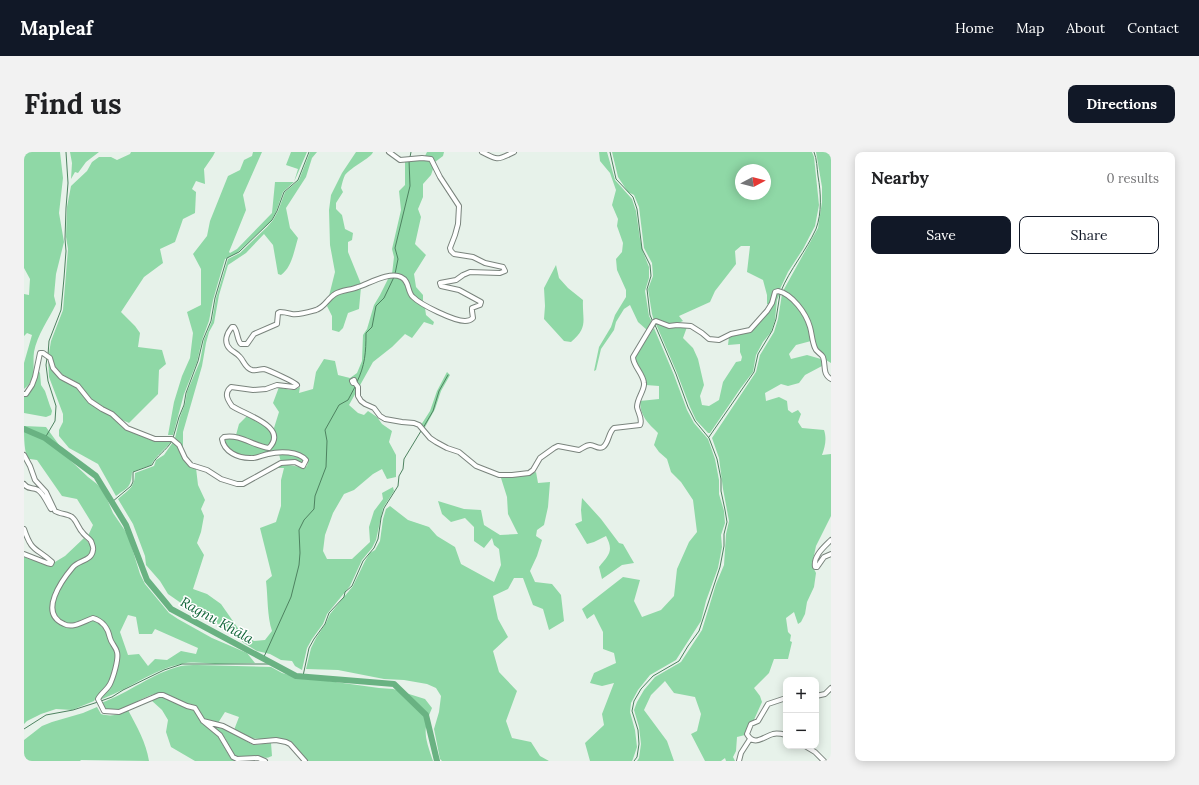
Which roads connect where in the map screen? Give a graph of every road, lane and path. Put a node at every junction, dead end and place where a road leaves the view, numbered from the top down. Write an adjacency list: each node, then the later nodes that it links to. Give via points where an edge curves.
1 (389, 152): 6 (street, via 400,160 431,159 459,206 458,224 451,251 503,267 504,271 470,272 456,280 440,283 441,286 459,290 481,302 472,308 473,318 469,321 446,316 425,305 412,297 402,277 395,276 333,295 325,306 315,310 300,314 280,312 277,324 254,334 247,344 239,342 238,332 232,327 227,336 227,344 248,368 253,371 271,370 297,385 277,385 259,390 231,388 227,391 228,401 232,406 272,429 275,437 269,448 232,436 224,437 223,444 230,452 251,459 277,453 294,454 304,457 304,466 295,462 282,464 243,484 221,479 207,470 192,465 172,438 155,439 121,424 108,411 90,401 78,386 62,377 50,358 43,353 40,353 32,384)
2 (482, 152): 3 (street, via 496,159)
3 (514, 152)
4 (831, 379): 5 (street, via 826,375 823,358 815,350 810,325 805,315 793,300 782,292 775,292 767,311 750,330 731,334 719,340 709,339 691,326 669,326 656,321 633,356 633,361 644,381 637,406 642,420 640,425 614,428 602,447 589,445 579,450 562,446 554,448 540,458 530,473 505,476 476,466 459,452 430,438 419,425 380,416 374,408 361,401)
5 (355, 383)
6 (24, 394)
7 (24, 455): 9 (street, via 35,480 46,492)
8 (24, 484): 9 (street, via 39,491)
9 (55, 511): 17 (street, via 72,517 93,546 91,557 78,562 57,589 52,608 57,620 67,626 93,618 102,622 108,630 118,656 110,684 98,699 104,712 118,712 149,698 163,695 195,708)
10 (24, 529): 12 (street, via 34,550 52,562 47,564)
11 (831, 540): 13 (street, via 819,552 815,567 824,557)
12 (24, 554)
13 (831, 554)
14 (831, 688): 15 (street)
15 (819, 695)
16 (783, 699): 19 (street, via 768,704 758,721 751,724 747,734)
17 (203, 721): 21 (street, via 220,736 233,757 258,758); 22 (street, via 228,728 254,742 286,742)
18 (783, 735): 19 (street, via 773,734 755,741)
19 (750, 739): 23 (street)
20 (810, 749): 24 (street)
21 (265, 761)
22 (305, 761)
23 (739, 761)
24 (824, 761)

